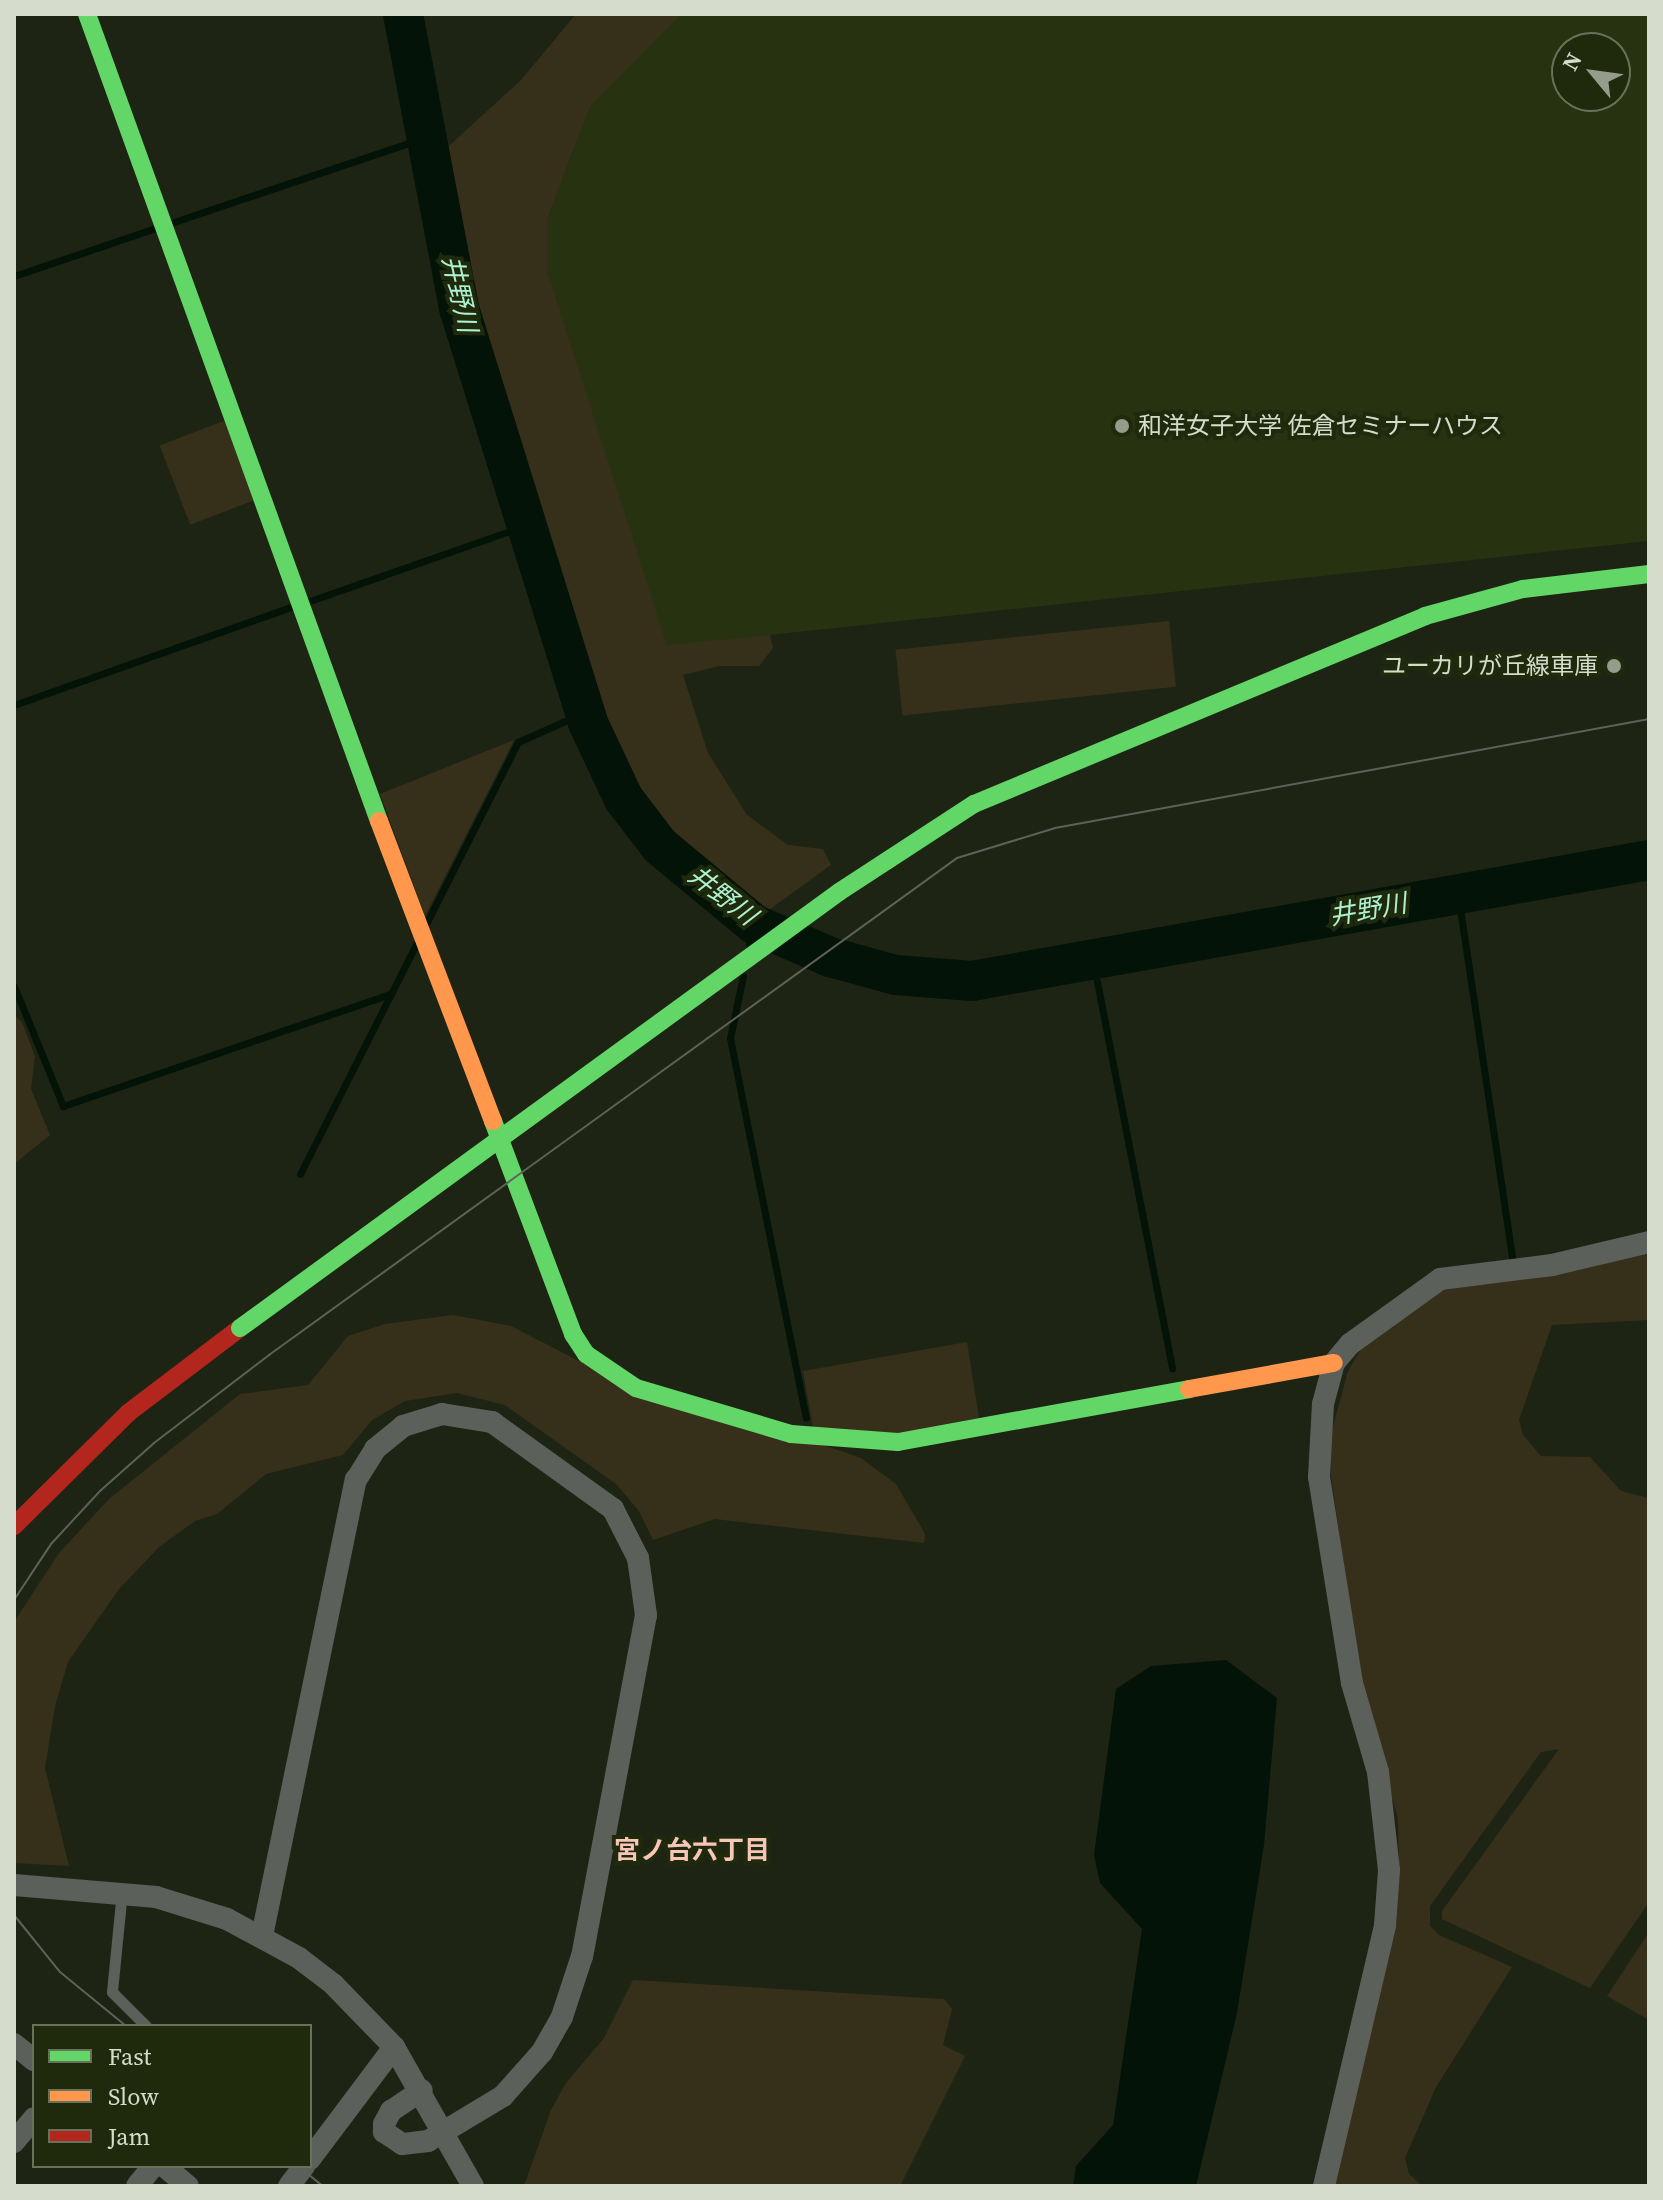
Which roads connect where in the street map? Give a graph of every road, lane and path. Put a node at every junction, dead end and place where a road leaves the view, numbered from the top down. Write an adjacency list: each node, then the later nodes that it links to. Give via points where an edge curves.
1 (87, 14): 4 (street, via 368,791 573,1334 586,1354 636,1388 741,1423 791,1434 898,1442)
2 (1649, 574): 5 (street, bridge, via 1523,589 1425,616 974,804 839,892 240,1328 128,1413)
3 (1649, 1242): 4 (street, via 1552,1265 1440,1279 1350,1344)
4 (1334, 1363): 25 (street, via 1323,1404 1319,1477 1352,1683 1378,1772 1389,1870 1385,1925)
5 (14, 1526)
6 (14, 1885): 7 (street, via 89,1888)
7 (120, 1901): 8 (street, via 190,1906); 9 (lane, via 112,1992)
8 (262, 1936): 11 (street, via 333,1984); 15 (street, via 356,1480 375,1449 403,1426 442,1414 492,1422 613,1509 638,1558 646,1615 582,1956 562,2017 542,2052 503,2096)
9 (144, 2024)
10 (14, 2044): 12 (street)
11 (394, 2047): 13 (street); 17 (street)
12 (32, 2058)
13 (422, 2090): 15 (street); 15 (street, via 391,2111 384,2132 402,2144 413,2144)
14 (32, 2120): 16 (street)
15 (446, 2130): 24 (street)
16 (14, 2142)
17 (312, 2155)
18 (151, 2168): 21 (street)
19 (166, 2168): 22 (street)
20 (302, 2168): 23 (street, bridge)
21 (137, 2186)
22 (188, 2186)
23 (289, 2186)
24 (473, 2186)
25 (1324, 2186)

